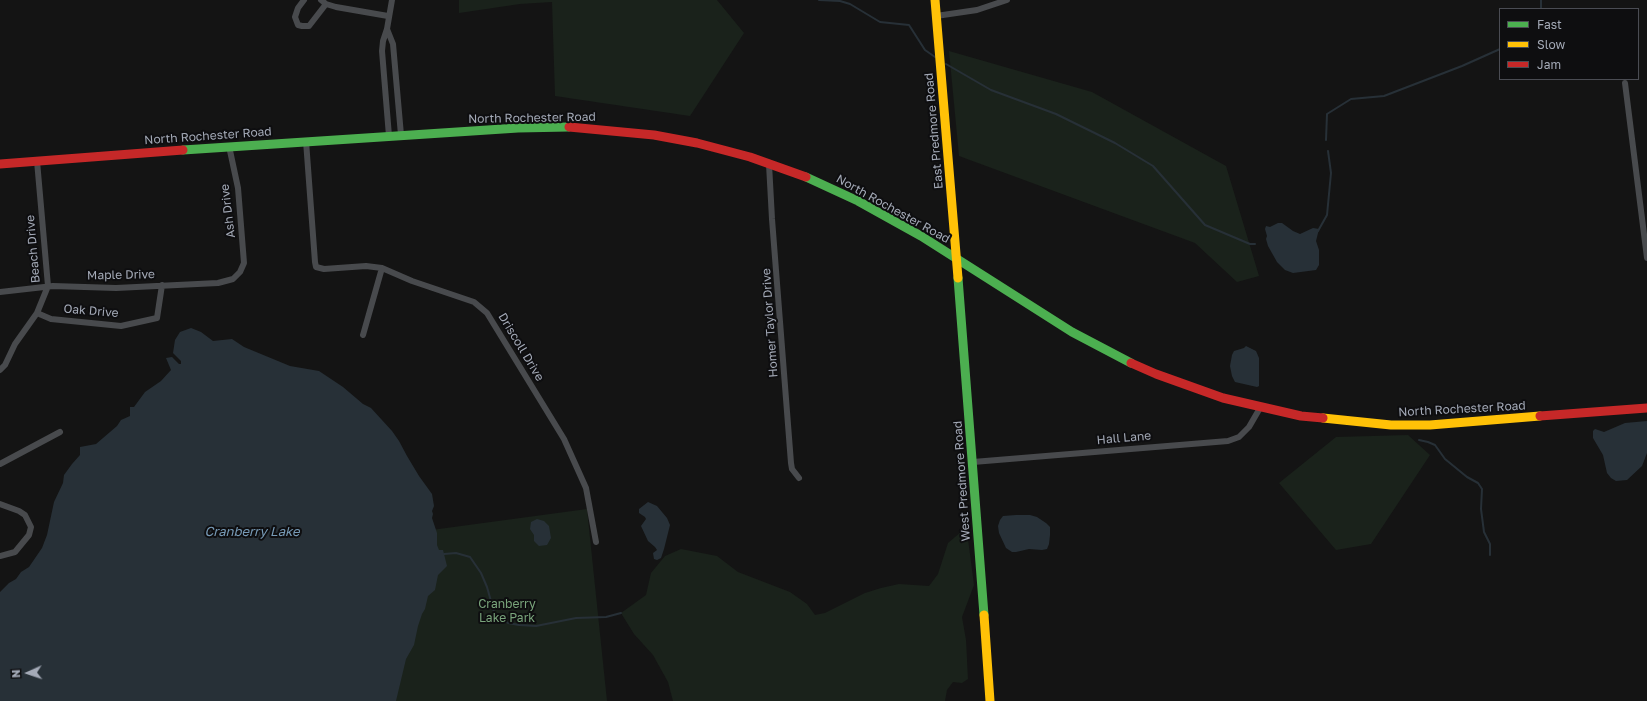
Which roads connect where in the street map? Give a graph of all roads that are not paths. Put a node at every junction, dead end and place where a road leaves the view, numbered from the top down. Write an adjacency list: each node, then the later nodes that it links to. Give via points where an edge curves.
1 (304, 0): 6 (street, via 295,13 298,24 302,26 309,26)
2 (321, 0): 6 (street)
3 (392, 0): 7 (street)
4 (935, 0): 8 (main road, East Predmore Road)
5 (1007, 0): 8 (street, via 977,10)
6 (326, 4): 7 (street)
7 (388, 16): 9 (street)
8 (936, 16): 19 (main road, East Predmore Road)
9 (388, 29): 11 (street, via 393,44); 12 (street, via 382,51)
10 (1624, 83): 18 (street)
11 (401, 135): 12 (main road, North Rochester Road); 17 (main road, North Rochester Road, via 577,127 654,135 697,143)
12 (389, 136): 13 (main road, North Rochester Road)
13 (306, 141): 14 (main road, North Rochester Road); 20 (street, Driscoll Drive, via 316,267 324,270 366,266)
14 (230, 146): 15 (main road, North Rochester Road); 21 (street, Ash Drive, via 238,188 244,246 244,262)
15 (37, 161): 16 (main road, North Rochester Road); 23 (street, Beach Drive)
16 (0, 164)
17 (769, 164): 19 (main road, North Rochester Road, via 806,177 858,201 921,236); 33 (street, Homer Taylor Drive, via 791,463)
18 (1647, 258)
19 (957, 260): 28 (main road, North Rochester Road, via 1072,332 1130,363 1216,396); 31 (main road, West Predmore Road)
20 (382, 268): 26 (street); 35 (street, Driscoll Drive, via 474,302 487,313 564,439 586,488)
21 (240, 272): 22 (street, Maple Drive, via 233,279 218,283)
22 (162, 285): 23 (street, Maple Drive, via 116,288); 25 (street, Oak Drive, via 158,318 121,326 52,319)
23 (48, 286): 24 (street, Maple Drive); 25 (street, Beach Drive)
24 (0, 292)
25 (37, 313): 27 (street, Beach Drive)
26 (363, 335)
27 (0, 370)
28 (1260, 408): 29 (main road, North Rochester Road, via 1301,416 1391,425 1430,425); 31 (street, Hall Lane, via 1249,427 1239,437 1228,441)
29 (1647, 408)
30 (60, 432): 32 (street)
31 (973, 462): 37 (main road, West Predmore Road)
32 (0, 464)
33 (799, 478)
34 (0, 504): 36 (street, via 25,515 31,527 29,535 15,552)
35 (596, 542)
36 (0, 556)
37 (990, 701)

